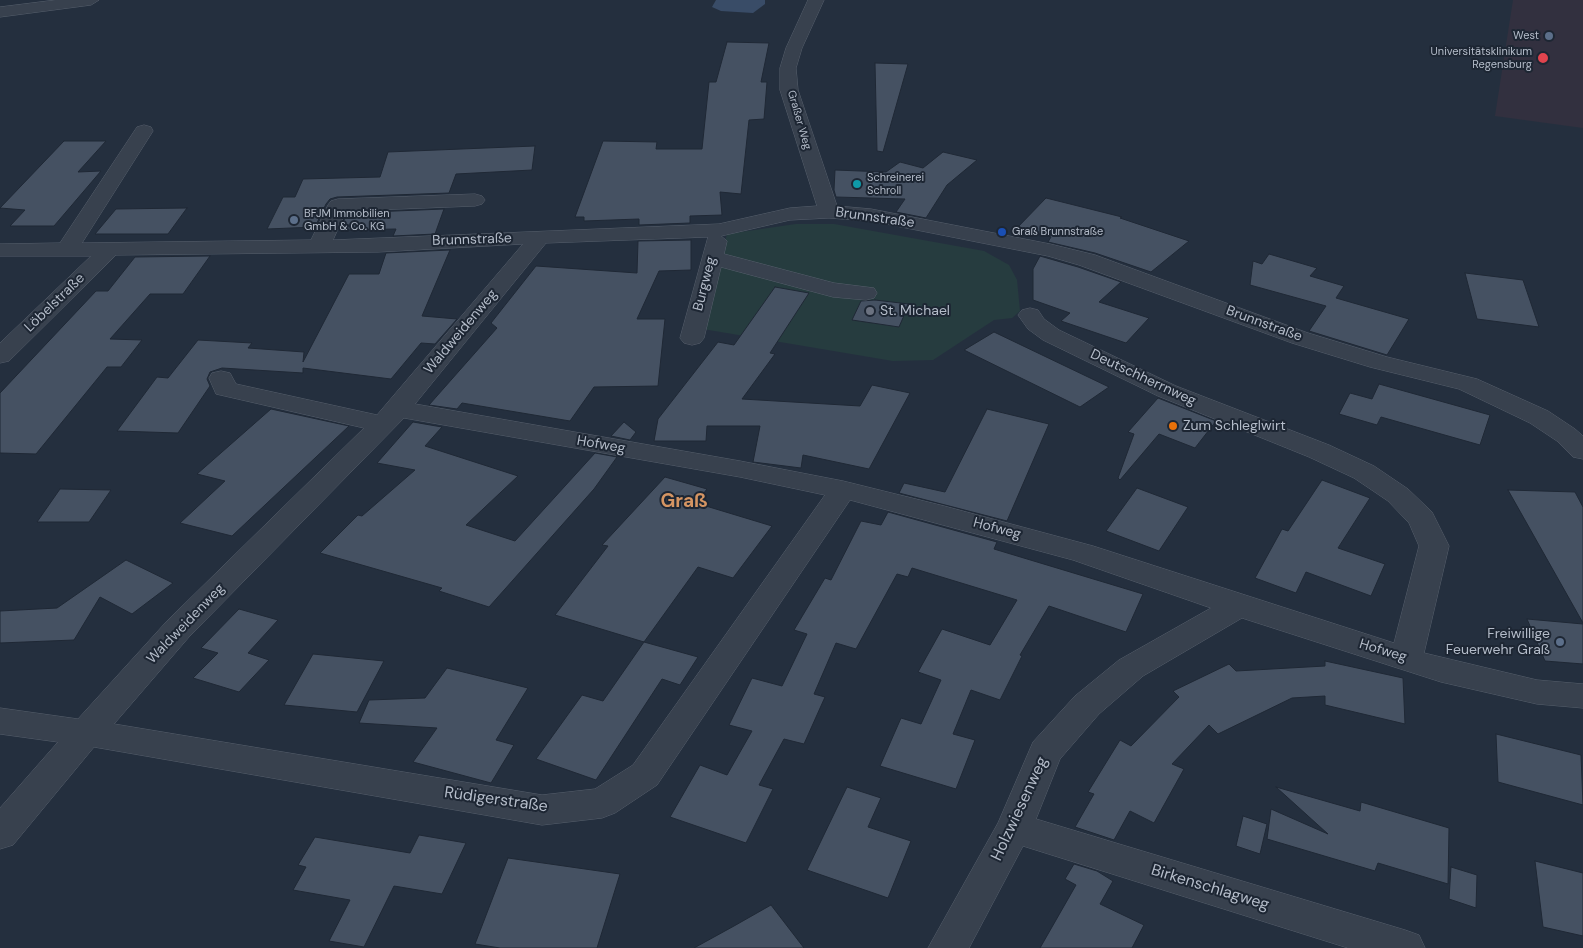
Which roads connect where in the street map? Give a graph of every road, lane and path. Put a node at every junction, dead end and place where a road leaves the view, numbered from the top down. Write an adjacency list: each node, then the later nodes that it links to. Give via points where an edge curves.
1 (91, 0): 3 (street)
2 (816, 0): 6 (street, Graßer Weg, via 788,68 789,90)
3 (0, 12)
4 (144, 131): 11 (street)
5 (475, 200): 9 (street, via 338,206)
6 (829, 212): 7 (street, Brunnstraße, via 790,214); 20 (street, Brunnstraße, via 871,215 1050,250 1095,263 1300,338 1468,384 1539,417 1566,434)
7 (719, 230): 8 (street, Brunnstraße); 13 (street, Burgweg)
8 (539, 238): 9 (street, Brunnstraße, via 478,238); 19 (street, Waldweidenweg)
9 (319, 248): 12 (street, Brunnstraße)
10 (0, 250): 11 (street, Brunnstraße)
11 (66, 250): 12 (street, Brunnstraße)
12 (110, 250): 17 (street, Löbelstraße)
13 (712, 259): 14 (street, via 833,290); 16 (street, Burgweg)
14 (866, 294)
15 (1030, 315): 23 (street, Deutschherrnweg, via 1051,335 1167,391 1319,451 1364,472 1398,495 1422,519 1434,546)
16 (692, 338)
17 (0, 356)
18 (220, 378): 19 (street, via 224,389)
19 (390, 416): 21 (street, Hofweg, via 740,469); 26 (street, Waldweidenweg, via 178,629)
20 (1583, 450)
21 (843, 490): 22 (street, Hofweg, via 1083,553); 26 (street, Rüdigerstraße, via 645,775 602,803 542,810)
22 (1239, 606): 23 (street, Hofweg); 27 (street, Holzwiesenweg, via 1131,668 1087,705 1046,752)
23 (1406, 659): 24 (street, Hofweg, via 1537,692)
24 (1583, 696)
25 (0, 721): 26 (street, Rüdigerstraße)
26 (86, 733): 28 (street, Waldweidenweg)
27 (1014, 828): 29 (street, Holzwiesenweg); 30 (street, Birkenschlagweg)
28 (0, 834)
29 (948, 948)
30 (1405, 948)

